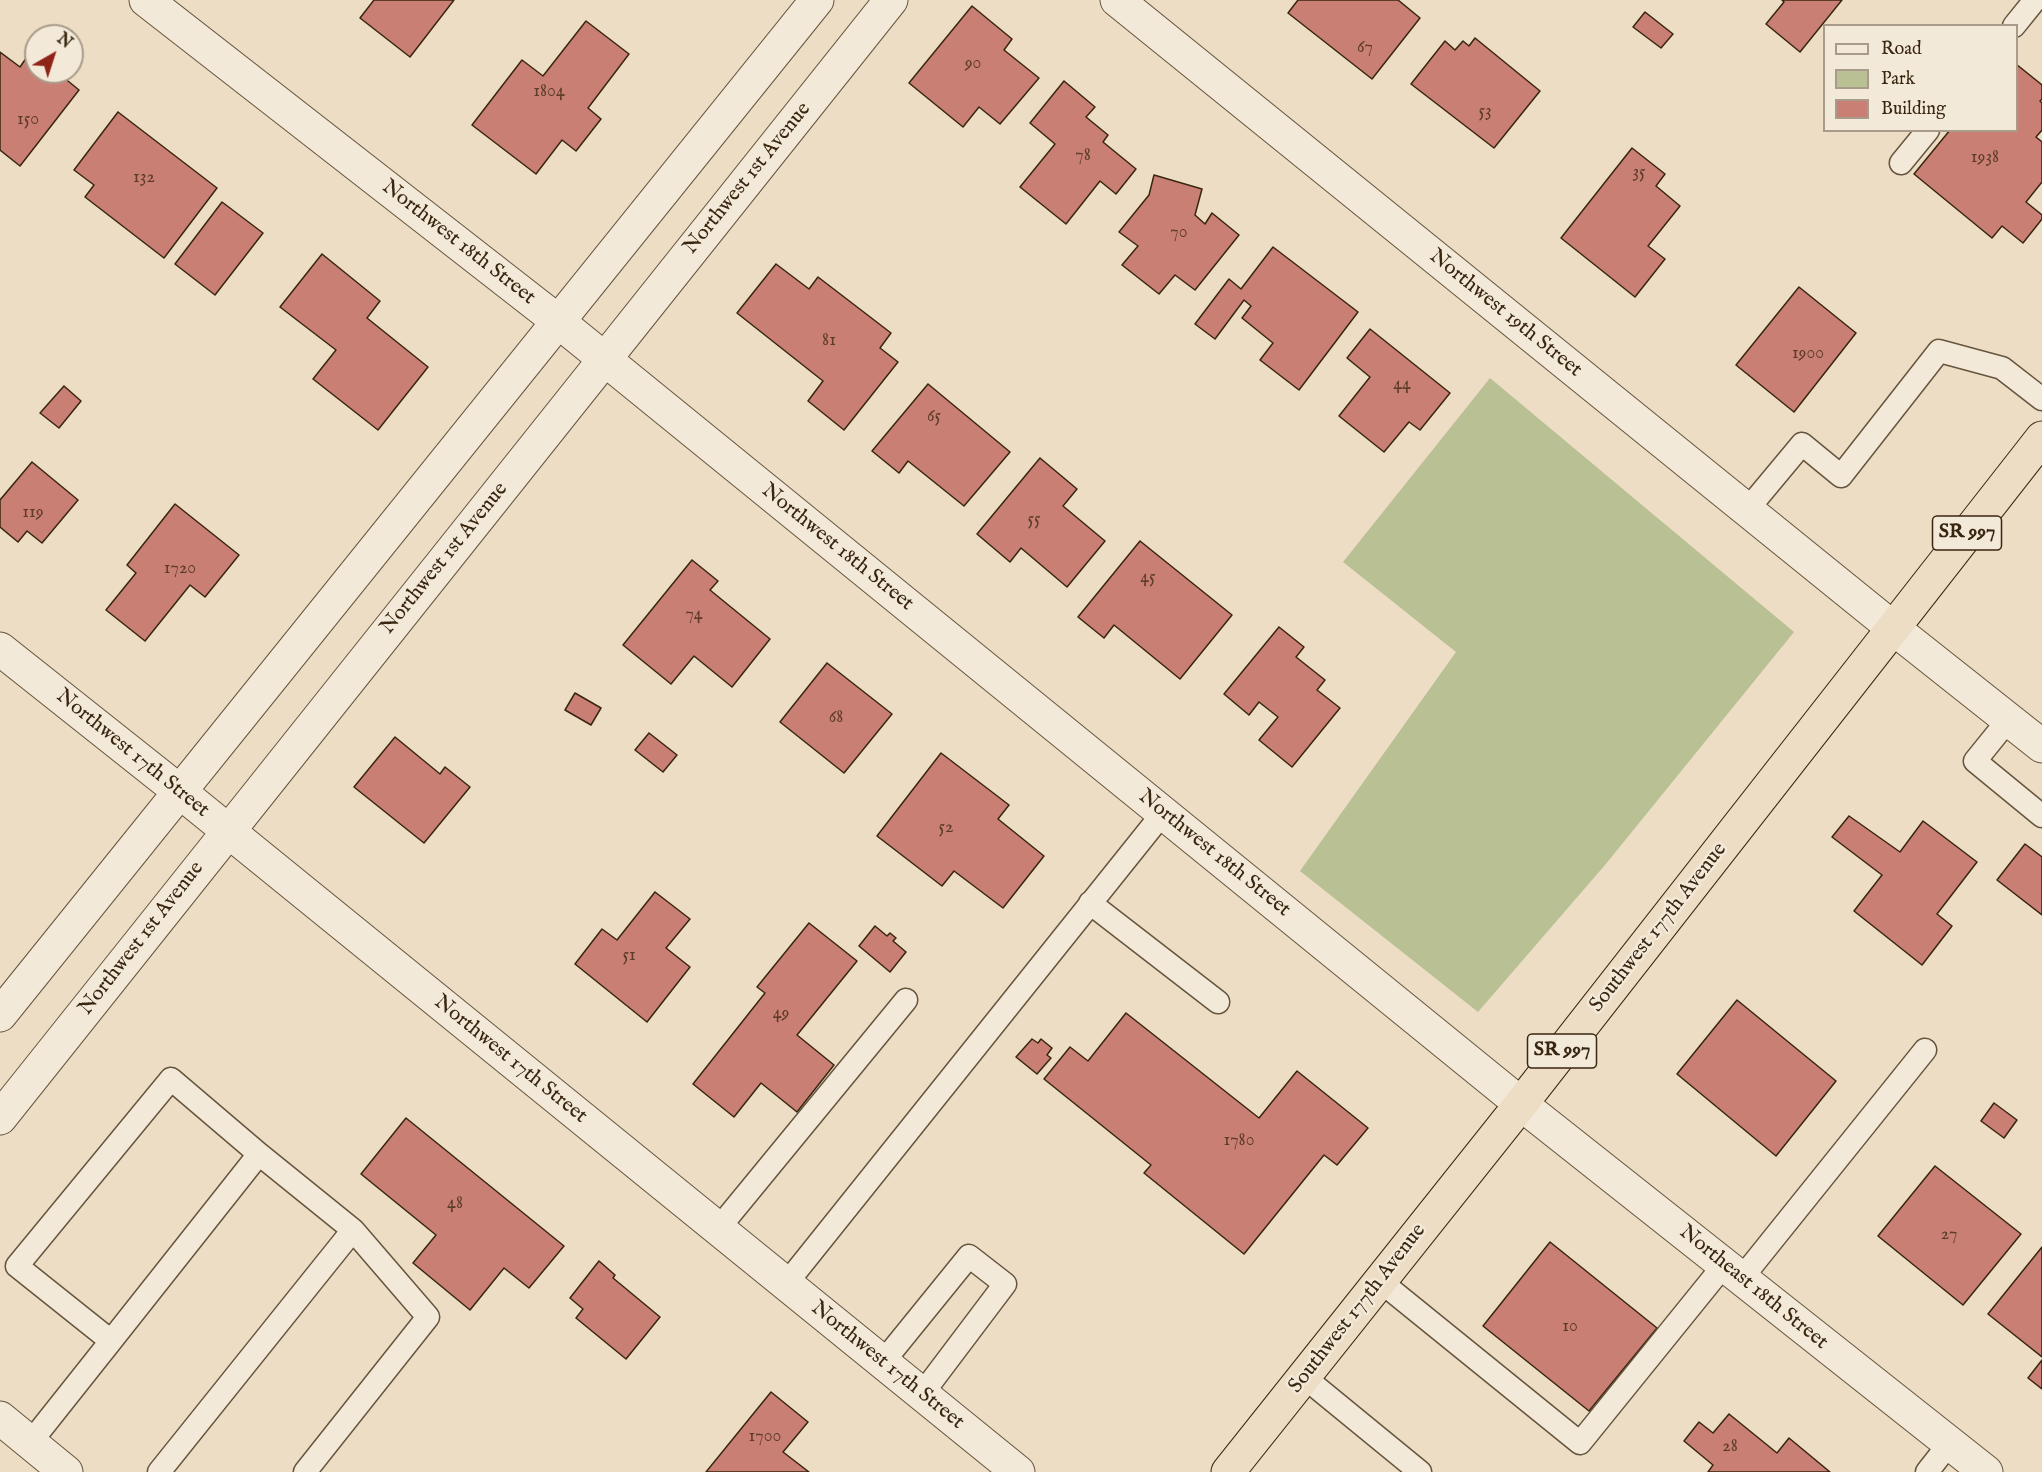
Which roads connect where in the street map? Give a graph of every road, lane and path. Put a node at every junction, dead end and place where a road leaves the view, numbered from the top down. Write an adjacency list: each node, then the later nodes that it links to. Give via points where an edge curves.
1 (146, 0): 9 (street, Northwest 18th Street)
2 (817, 0): 9 (street)
3 (891, 0): 10 (street, Northwest 1st Avenue)
4 (1116, 0): 13 (street, Northwest 19th Street)
5 (2035, 0): 6 (lane)
6 (2016, 24)
7 (1926, 132): 8 (lane)
8 (1901, 163)
9 (559, 322): 10 (street, Northwest 18th Street); 18 (street)
10 (604, 360): 19 (street, Northwest 18th Street); 21 (street, Northwest 1st Avenue)
11 (2042, 399): 13 (lane, via 2002,368 1939,351 1841,476 1802,444)
12 (2042, 438): 14 (highway, Southwest 177th Avenue / SR 997)
13 (1747, 510): 14 (street, Northwest 19th Street)
14 (1893, 628): 16 (street, Northwest 19th Street); 27 (highway, Southwest 177th Avenue / SR 997)
15 (0, 649): 18 (street, Northwest 17th Street)
16 (2009, 719): 17 (street, Northwest 19th Street); 20 (lane, via 1975,762)
17 (2042, 746)
18 (179, 791): 21 (street, Northwest 17th Street); 25 (street)
19 (1163, 813): 22 (lane); 27 (street, Northwest 18th Street)
20 (2042, 816)
21 (228, 831): 28 (street, Northwest 1st Avenue); 30 (street, Northwest 17th Street)
22 (1090, 903): 24 (lane); 34 (lane)
23 (906, 1000): 30 (lane)
24 (1218, 1002)
25 (0, 1015)
26 (1925, 1050): 32 (lane)
27 (1521, 1104): 32 (street, Northeast 18th Street); 33 (highway, Southwest 177th Avenue / SR 997)
28 (0, 1118)
29 (259, 1154): 31 (lane); 35 (lane); 35 (lane, via 171,1079 17,1266)
30 (718, 1229): 34 (street, Northwest 17th Street)
31 (353, 1230): 43 (lane); 44 (lane, via 428,1317)
32 (1733, 1272): 33 (lane, via 1580,1443); 41 (street, Northeast 18th Street)
33 (1380, 1281): 37 (highway, Southwest 177th Avenue / SR 997)
34 (786, 1284): 36 (street, Northwest 17th Street)
35 (111, 1341): 40 (lane)
36 (883, 1362): 38 (street, Northwest 17th Street); 38 (lane, via 969,1256 1005,1284)
37 (1304, 1377): 46 (highway, Southwest 177th Avenue / SR 997); 47 (lane)
38 (922, 1394): 45 (street, Northwest 17th Street)
39 (0, 1418): 40 (street)
40 (30, 1443): 42 (street)
41 (1949, 1444): 48 (lane); 49 (street, Northeast 18th Street)
42 (66, 1472)
43 (159, 1472)
44 (305, 1472)
45 (1018, 1472)
46 (1228, 1472)
47 (1420, 1472)
48 (1927, 1472)
49 (1986, 1472)

